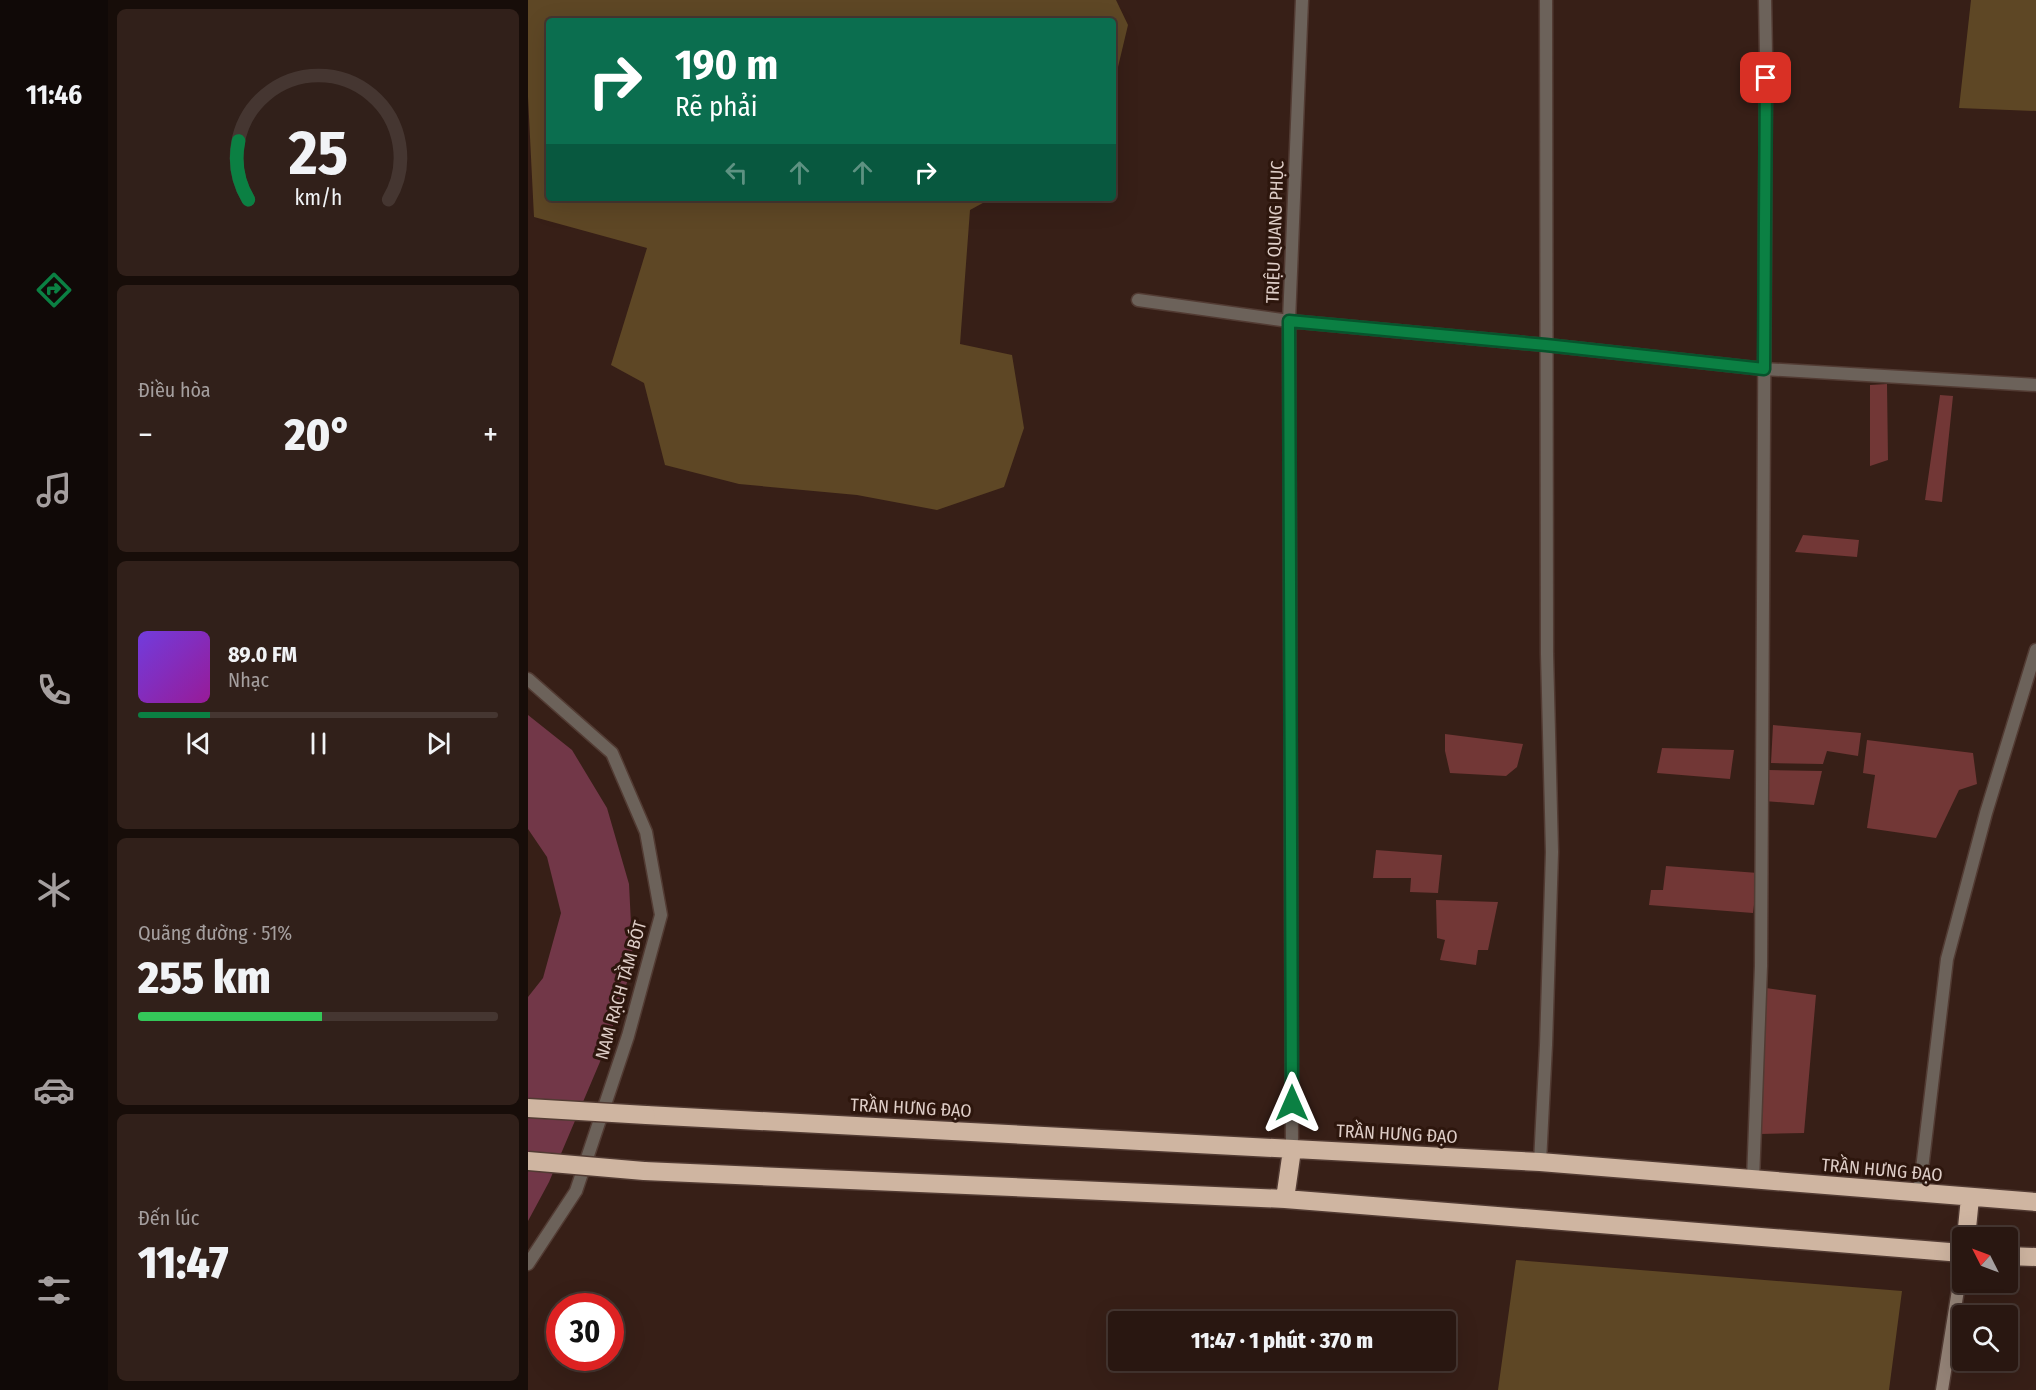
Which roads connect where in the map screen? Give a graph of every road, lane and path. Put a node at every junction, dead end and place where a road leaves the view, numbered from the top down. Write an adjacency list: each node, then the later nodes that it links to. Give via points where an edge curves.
1 (1302, 0): 5 (street, TRIỆU QUANG PHỤC)
2 (1546, 0): 6 (street)
3 (1764, 0): 7 (street)
4 (1138, 300): 5 (street)
5 (1289, 321): 6 (street); 12 (street, TRIỆU QUANG PHỤC)
6 (1546, 345): 7 (street); 14 (street, via 1552,852)
7 (1764, 369): 8 (street); 15 (street, via 1761,966)
8 (2036, 385)
9 (2036, 650): 16 (street, via 1947,959)
10 (528, 679): 24 (street, NAM RẠCH TẦM BÓT, via 612,753 645,832 661,915 628,1036 576,1191)
11 (528, 1108): 12 (highway, TRẦN HƯNG ĐẠO, bridge)
12 (1292, 1150): 14 (highway, TRẦN HƯNG ĐẠO); 18 (highway)
13 (528, 1161): 18 (highway, bridge, via 644,1171)
14 (1540, 1162): 15 (highway, TRẦN HƯNG ĐẠO)
15 (1753, 1180): 16 (highway, TRẦN HƯNG ĐẠO)
16 (1919, 1194): 17 (highway, TRẦN HƯNG ĐẠO)
17 (1970, 1198): 19 (highway, TRẦN HƯNG ĐẠO); 20 (highway)
18 (1285, 1199): 21 (highway)
19 (2036, 1202)
20 (1967, 1227)
21 (1952, 1252)
22 (2018, 1256): 23 (highway)
23 (2036, 1257)
24 (528, 1264)
25 (1958, 1293): 26 (street)
26 (1942, 1390)

